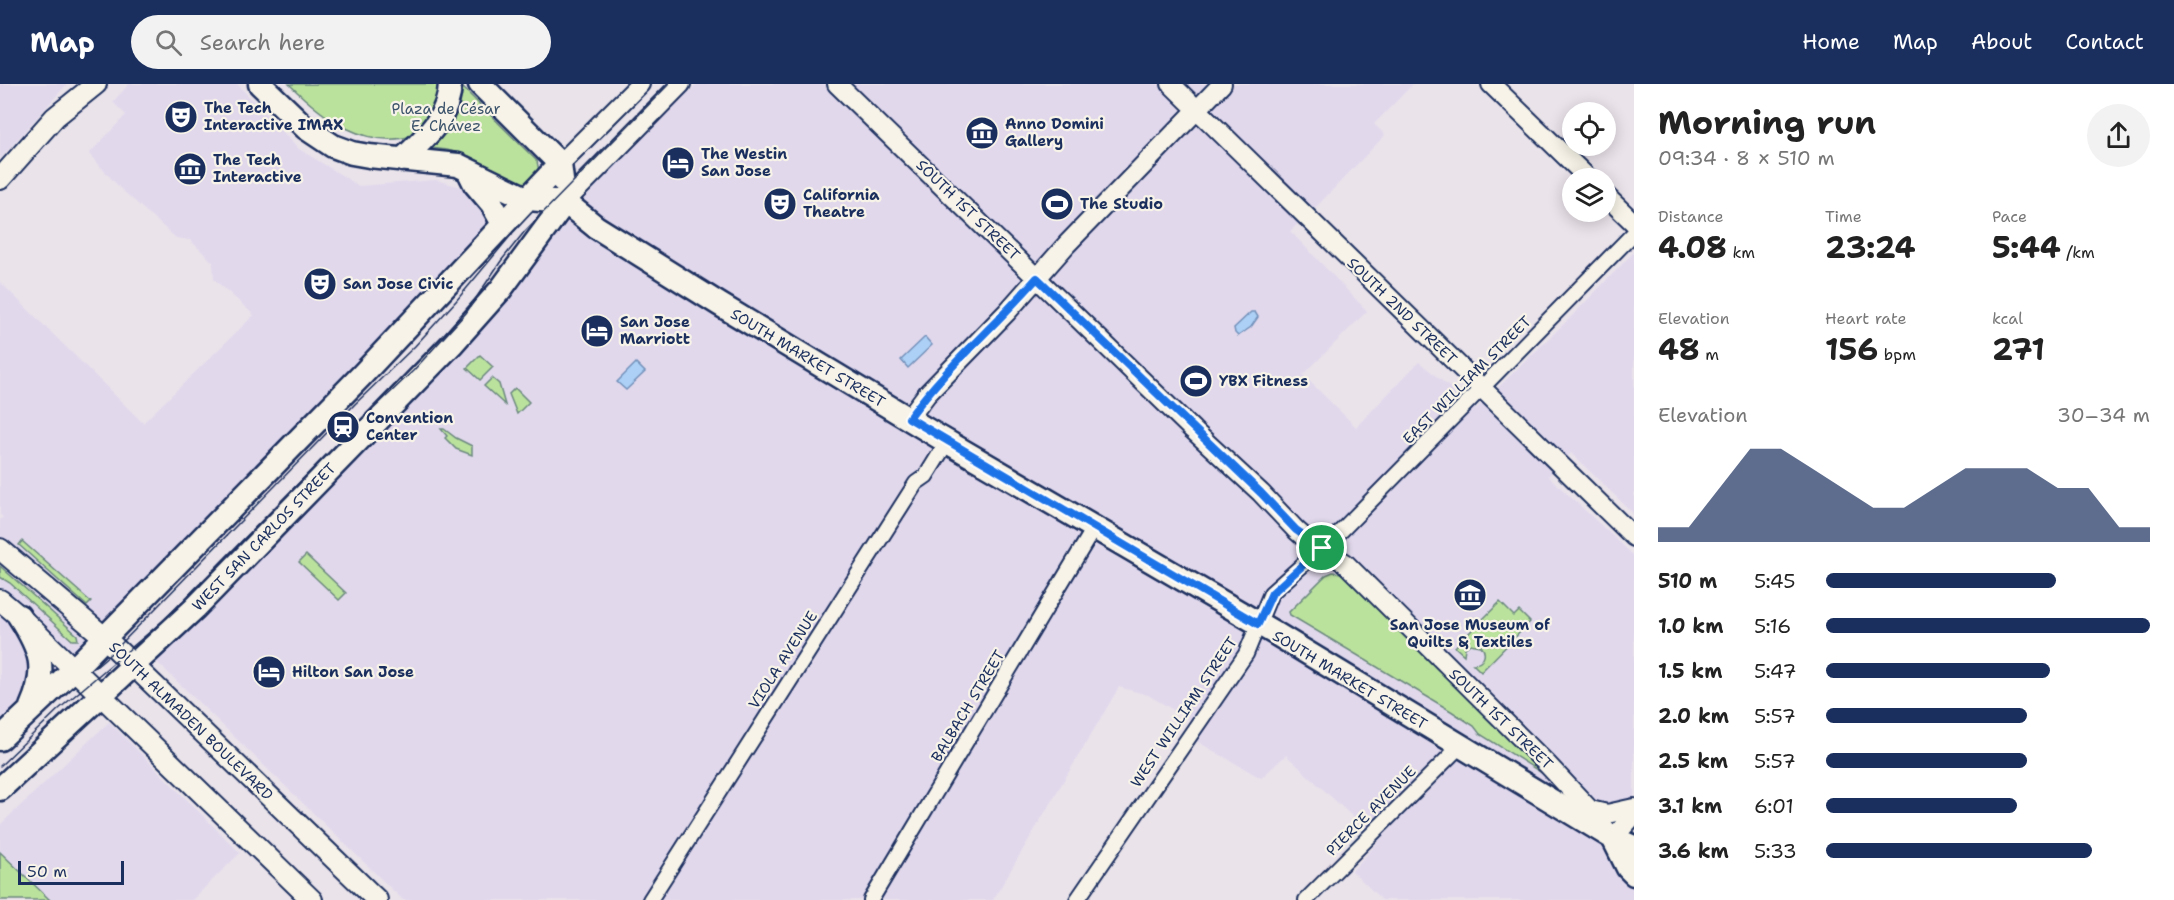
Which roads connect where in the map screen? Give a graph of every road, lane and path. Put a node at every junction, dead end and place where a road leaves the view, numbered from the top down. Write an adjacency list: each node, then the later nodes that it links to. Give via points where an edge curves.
1 (96, 84): 16 (main road, via 55,117)
2 (260, 84): 12 (main road, via 306,128 333,146 352,153)
3 (450, 84): 12 (main road, via 442,116)
4 (480, 84): 13 (main road)
5 (640, 84): 13 (street)
6 (681, 84): 18 (street, WEST SAN CARLOS STREET)
7 (837, 84): 23 (street, SOUTH 1ST STREET)
8 (1171, 84): 11 (street, SOUTH 2ND STREET)
9 (1222, 84): 11 (street)
10 (1491, 84): 15 (street)
11 (1197, 110): 23 (street); 24 (street, SOUTH 2ND STREET)
12 (402, 160): 14 (main road)
13 (560, 165): 17 (main road); 18 (main road)
14 (468, 167): 17 (main road); 21 (main road)
15 (1578, 168)
16 (0, 179)
17 (528, 199): 18 (main road); 21 (main road)
18 (566, 202): 25 (main road, SOUTH MARKET STREET, via 596,226 719,304); 35 (main road, WEST SAN CARLOS STREET, via 501,290 459,337 195,608)
19 (1616, 206): 20 (street)
20 (1634, 223)
21 (503, 224): 34 (main road, via 417,319)
22 (1634, 233): 24 (street, EAST WILLIAM STREET)
23 (1037, 278): 25 (street); 29 (street, SOUTH 1ST STREET, via 1296,530)
24 (1481, 389): 28 (street, SOUTH 2ND STREET); 29 (street, EAST WILLIAM STREET)
25 (909, 418): 26 (main road, SOUTH MARKET STREET)
26 (947, 442): 27 (main road, SOUTH MARKET STREET); 51 (street, VIOLA AVENUE, via 926,476 916,483)
27 (1094, 528): 33 (main road, SOUTH MARKET STREET); 52 (street, BALBACH STREET)
28 (1634, 537)
29 (1322, 548): 33 (street, WEST WILLIAM STREET, via 1272,593); 44 (street, SOUTH 1ST STREET, via 1345,563)
30 (0, 549): 34 (main road, SOUTH ALMADEN BOULEVARD)
31 (0, 600): 32 (main road)
32 (19, 616): 36 (main road); 38 (main road, via 36,642 41,670)
33 (1258, 624): 40 (main road, SOUTH MARKET STREET); 53 (street, WEST WILLIAM STREET, via 1245,654)
34 (104, 637): 35 (main road, SOUTH ALMADEN BOULEVARD); 36 (main road)
35 (133, 665): 37 (main road, WEST SAN CARLOS STREET); 50 (main road, SOUTH ALMADEN BOULEVARD)
36 (74, 669): 37 (main road); 38 (main road)
37 (101, 695): 41 (main road, WEST SAN CARLOS STREET); 49 (main road)
38 (29, 711): 39 (main road)
39 (0, 739)
40 (1459, 747): 42 (main road, SOUTH MARKET STREET); 54 (street, PIERCE AVENUE)
41 (0, 789)
42 (1539, 794): 44 (street); 46 (main road, SOUTH MARKET STREET)
43 (1634, 808): 44 (street, via 1607,814)
44 (1591, 811): 46 (street, SOUTH 1ST STREET)
45 (1634, 815): 46 (street)
46 (1613, 838): 47 (main road, SOUTH 1ST STREET); 48 (main road, SOUTH 1ST STREET)
47 (1634, 846)
48 (1634, 874)
49 (312, 900)
50 (376, 900)
51 (650, 900)
52 (871, 900)
53 (1077, 900)
54 (1306, 900)

